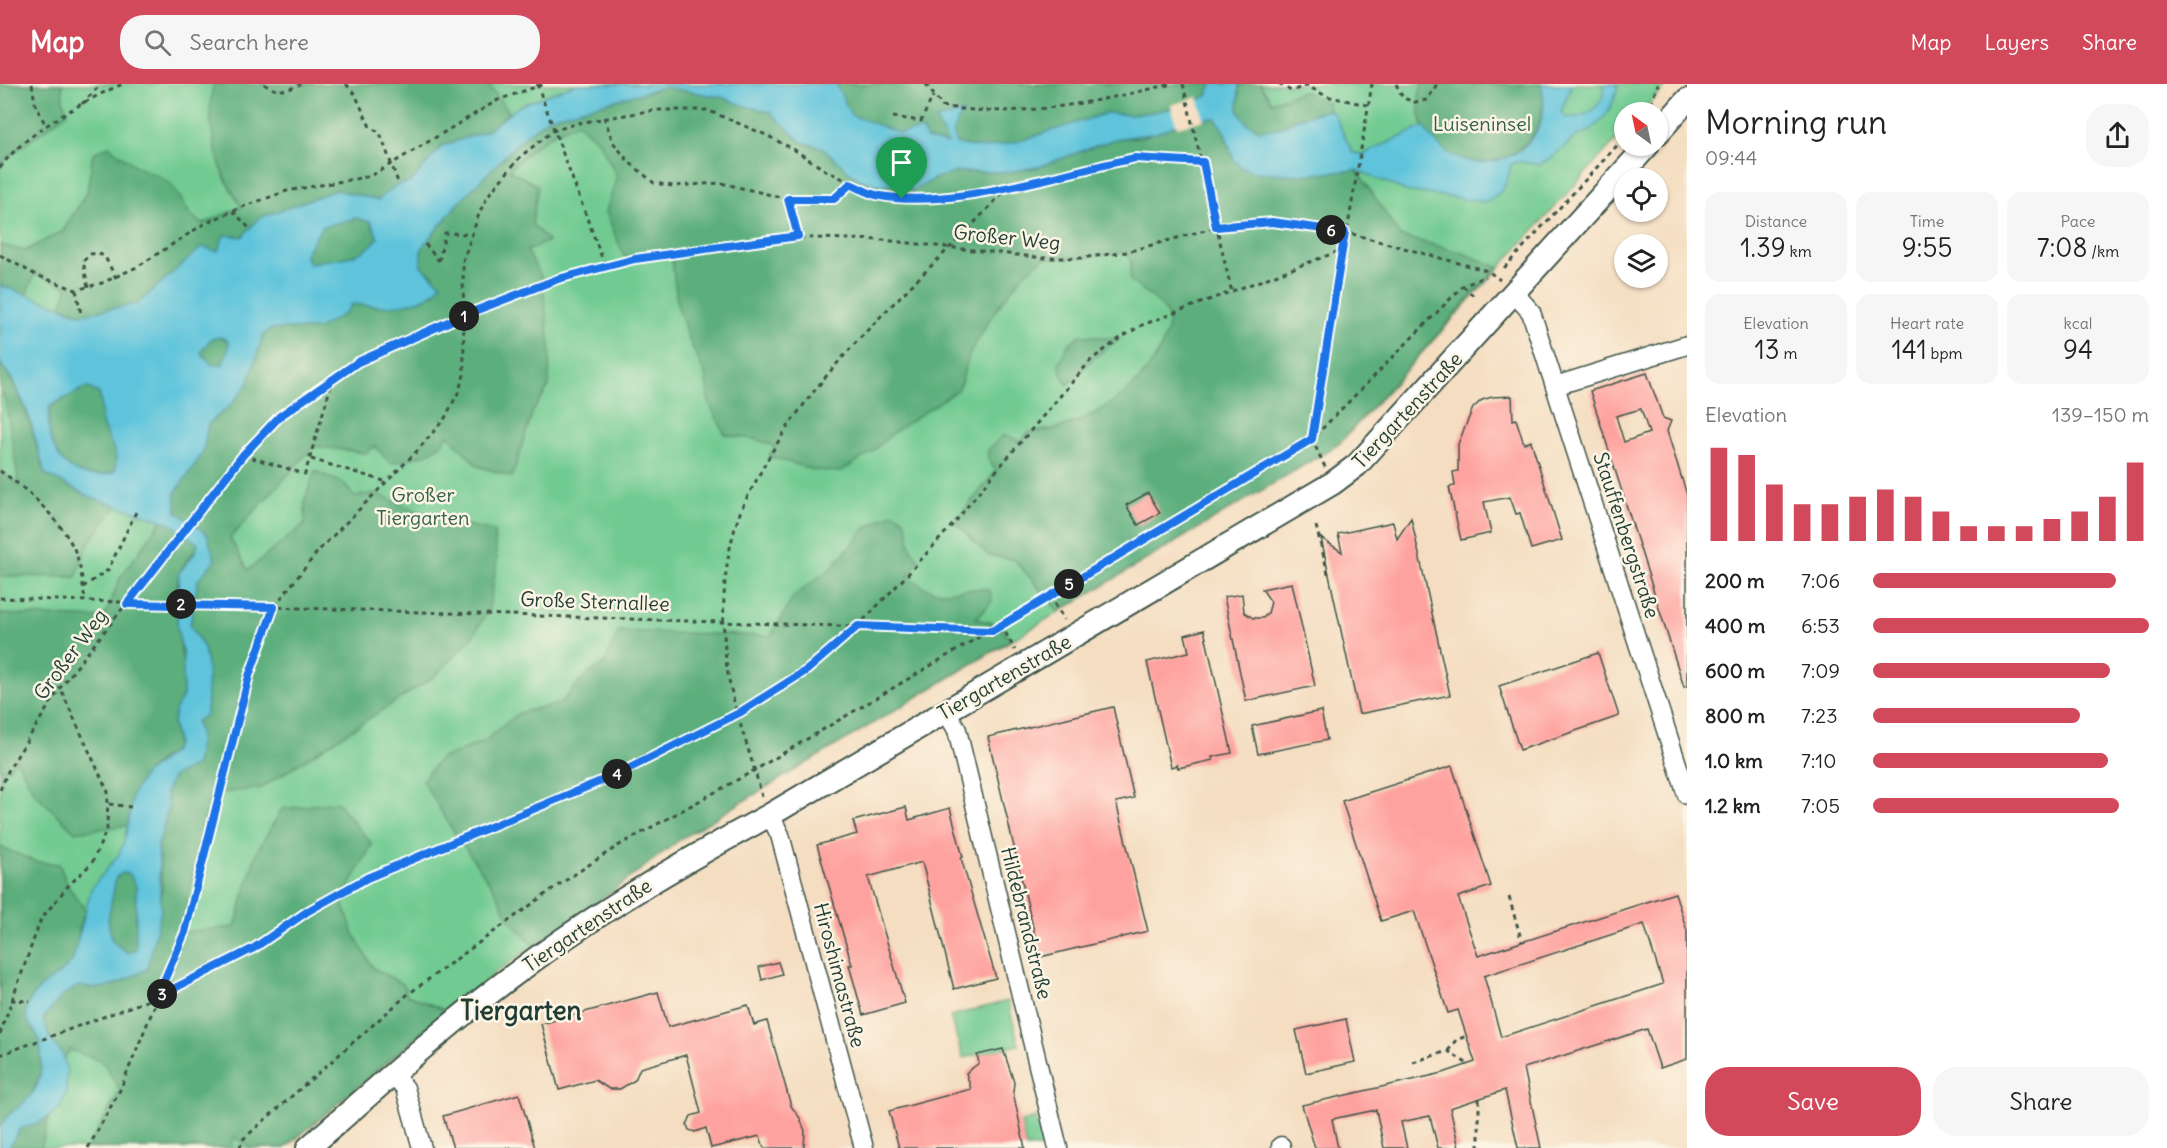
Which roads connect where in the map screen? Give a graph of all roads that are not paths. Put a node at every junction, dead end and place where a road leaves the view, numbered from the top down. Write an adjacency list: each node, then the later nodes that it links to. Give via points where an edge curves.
1 (1687, 100): 2 (main road)
2 (1668, 122)
3 (1637, 156): 4 (main road, Tiergartenstraße)
4 (1508, 288): 6 (street, Stauffenbergstraße, via 1531,312); 7 (main road, Tiergartenstraße, via 1380,442 1341,477)
5 (1687, 345): 6 (street)
6 (1555, 386): 8 (street, Stauffenbergstraße)
7 (946, 711): 10 (main road, Tiergartenstraße); 15 (street, Hildebrandstraße, via 957,730)
8 (1681, 756): 9 (street, Stauffenbergstraße)
9 (1686, 786)
10 (767, 810): 11 (main road, Tiergartenstraße, via 563,939 506,980); 14 (street, Hiroshimastraße, via 780,835)
11 (393, 1074): 12 (main road, Tiergartenstraße); 13 (street, via 405,1088)
12 (308, 1148)
13 (422, 1148)
14 (864, 1148)
15 (1058, 1148)

